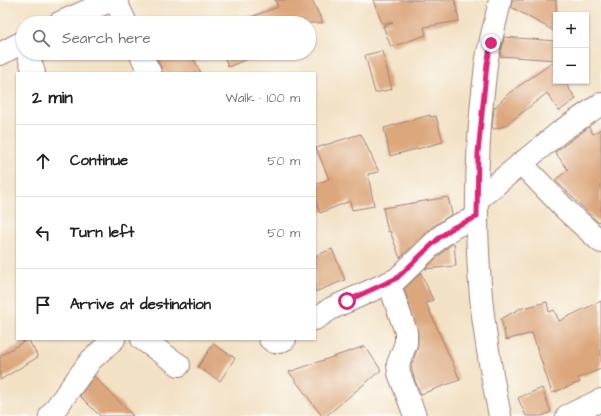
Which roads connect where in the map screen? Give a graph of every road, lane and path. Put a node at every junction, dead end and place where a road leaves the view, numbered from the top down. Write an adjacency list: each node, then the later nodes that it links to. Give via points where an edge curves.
1 (113, 0): 3 (street); 4 (street)
2 (500, 0): 13 (street, via 487,64 478,153)
3 (75, 16)
4 (122, 16)
5 (16, 46): 6 (street)
6 (0, 54)
7 (30, 60): 9 (street)
8 (144, 60): 10 (street)
9 (34, 72)
10 (150, 72)
11 (601, 104): 12 (street, via 561,130)
12 (521, 163): 13 (street); 14 (street)
13 (477, 208): 15 (street); 25 (street, via 480,283 487,348)
14 (601, 242)
15 (389, 283): 16 (street, via 332,308); 24 (street, via 406,332 406,343 398,364 399,373)
16 (316, 318)
17 (113, 340): 23 (street, via 91,360)
18 (143, 340): 21 (street)
19 (271, 340): 20 (street)
20 (283, 340)
21 (179, 365)
22 (601, 400): 26 (street)
23 (57, 413)
24 (415, 416)
25 (500, 416)
26 (567, 416)

